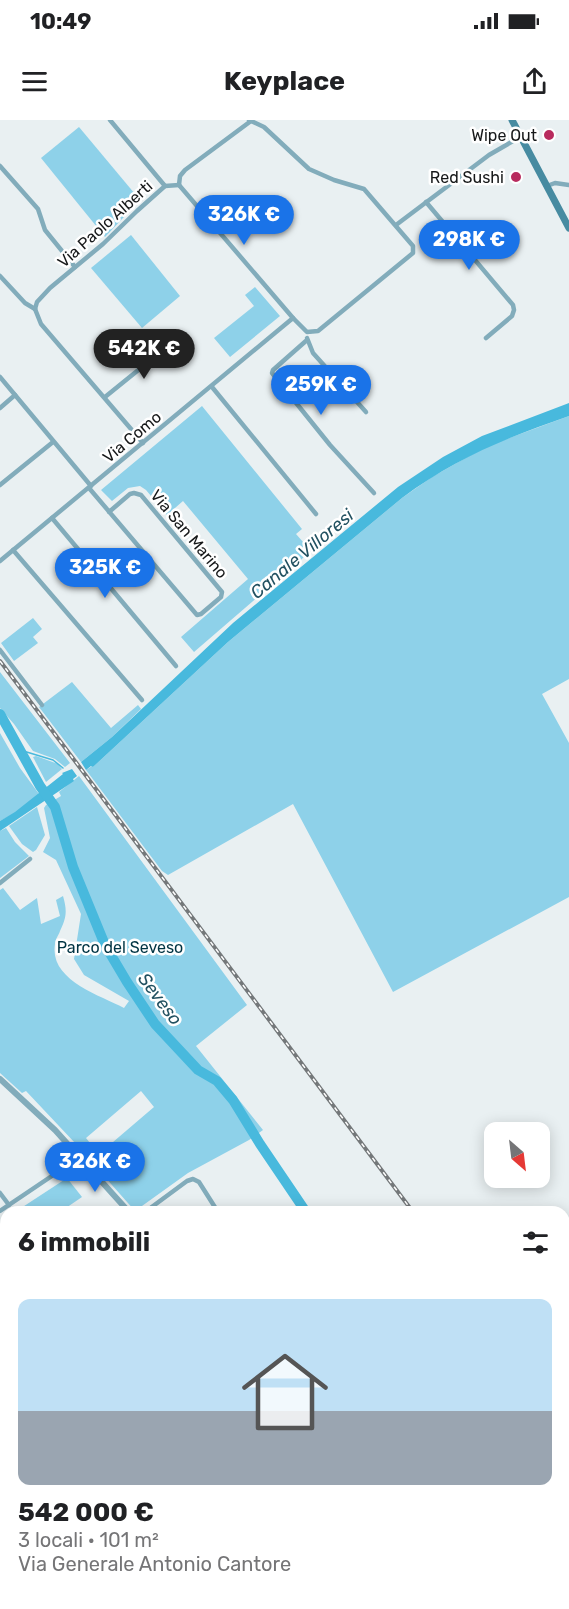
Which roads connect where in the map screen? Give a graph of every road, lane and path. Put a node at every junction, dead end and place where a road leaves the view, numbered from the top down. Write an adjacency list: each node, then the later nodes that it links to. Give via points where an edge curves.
1 (110, 120): 8 (street)
2 (250, 120): 6 (street, Via Paolo Alberti, via 185,170); 11 (street, via 264,127 309,169 364,189)
3 (512, 120): 4 (main road)
4 (520, 136): 9 (main road); 10 (street)
5 (0, 166): 13 (street, via 38,209 45,230)
6 (179, 185): 8 (street, Via Paolo Alberti); 16 (street)
7 (569, 185): 9 (street)
8 (165, 186): 13 (street, Via Paolo Alberti)
9 (547, 186): 12 (main road)
10 (426, 202): 11 (street); 18 (street, via 513,305 512,316)
11 (396, 225): 17 (street, via 413,246 412,256 318,331)
12 (569, 228)
13 (75, 267): 15 (street, Via Paolo Alberti, via 39,299)
14 (0, 276): 15 (street, via 24,303)
15 (35, 309): 24 (street, via 41,324)
16 (293, 318): 17 (street); 22 (street, Via Como)
17 (307, 332): 19 (street)
18 (486, 338)
19 (308, 340): 26 (street, via 313,353); 31 (street, via 272,373)
20 (168, 346): 24 (street)
21 (0, 376): 23 (street)
22 (212, 387): 28 (street, Via Como); 33 (street)
23 (15, 395): 25 (street); 27 (street)
24 (105, 397): 28 (street)
25 (0, 408)
26 (366, 412)
27 (53, 442): 29 (street); 30 (street)
28 (143, 443): 30 (street, Via Como)
29 (0, 485)
30 (90, 487): 32 (street); 34 (street, Via Como)
31 (374, 493)
32 (109, 512): 32 (street, Via San Marino, via 134,493 145,498 222,592 221,597 198,615)
33 (316, 514)
34 (52, 518): 35 (street, Via Como); 38 (street)
35 (13, 550): 36 (street, Via Como); 39 (street)
36 (0, 561)
37 (0, 650): 40 (street)
38 (176, 666)
39 (142, 700)
40 (42, 705)
41 (30, 859): 42 (street)
42 (0, 883)
43 (0, 1079): 44 (street)
44 (80, 1157): 46 (street); 47 (street)
45 (0, 1193): 46 (street)
46 (9, 1205)
47 (124, 1206)
48 (153, 1206): 49 (street, via 193,1179)
49 (214, 1206)

